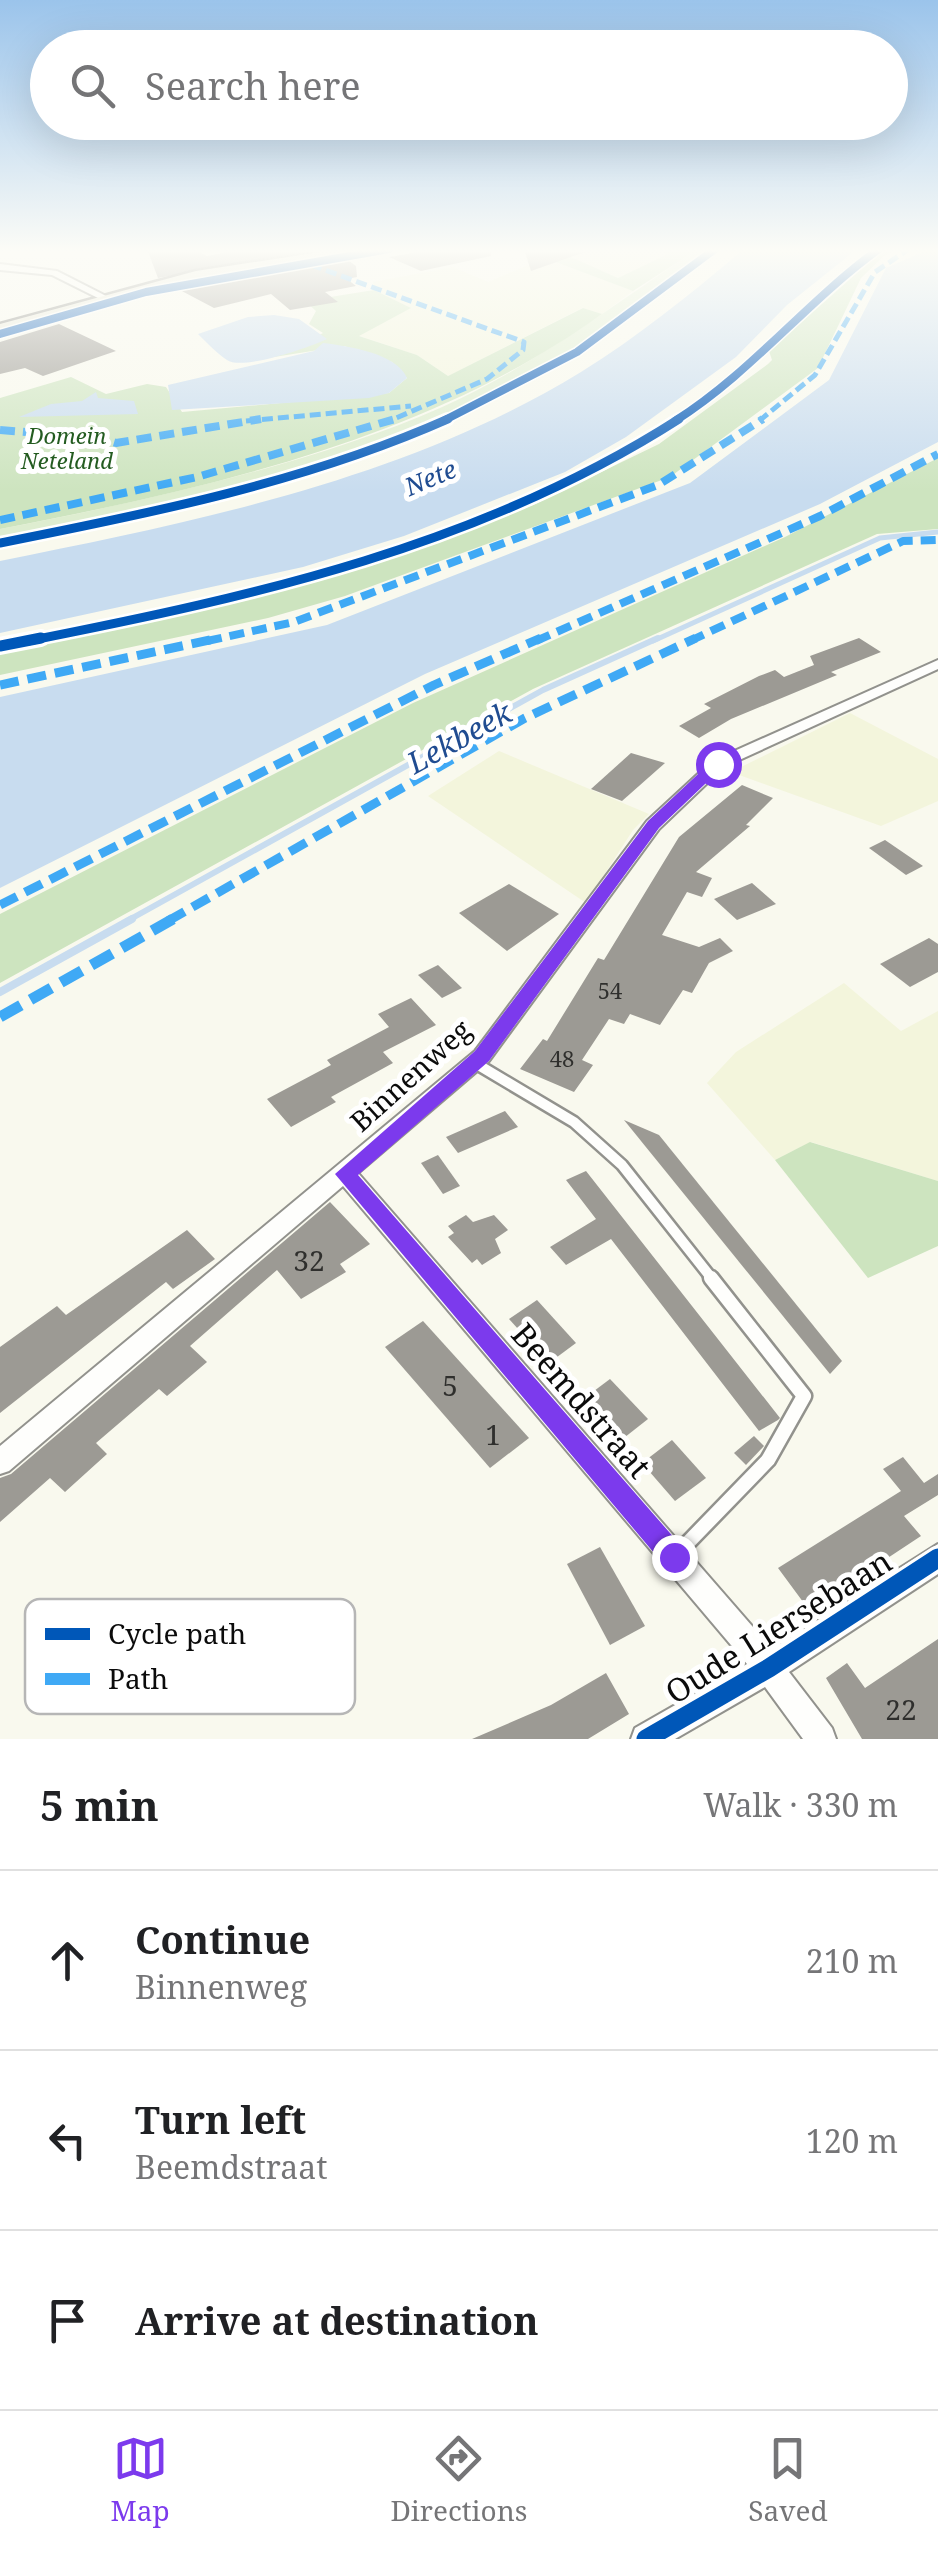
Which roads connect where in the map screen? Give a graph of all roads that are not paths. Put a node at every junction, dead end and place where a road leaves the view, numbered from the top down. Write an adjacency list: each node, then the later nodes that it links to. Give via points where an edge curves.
1 (609, 330): 2 (lane, via 553,367 362,451 222,494)
2 (0, 543)
3 (938, 664): 4 (street, Binnenweg, via 718,764 653,824)
4 (475, 1062): 5 (street, Binnenweg); 7 (lane, via 574,1122 622,1165 804,1396 768,1460)
5 (345, 1174): 6 (street, Binnenweg); 7 (street, Beemdstraat)
6 (0, 1462)
7 (674, 1557): 9 (street, Beemdstraat)
8 (938, 1558): 9 (street, Oude Liersebaan)
9 (769, 1668): 10 (street, Oude Liersebaan); 11 (street, Beemdstraat)
10 (646, 1739)
11 (822, 1739)

